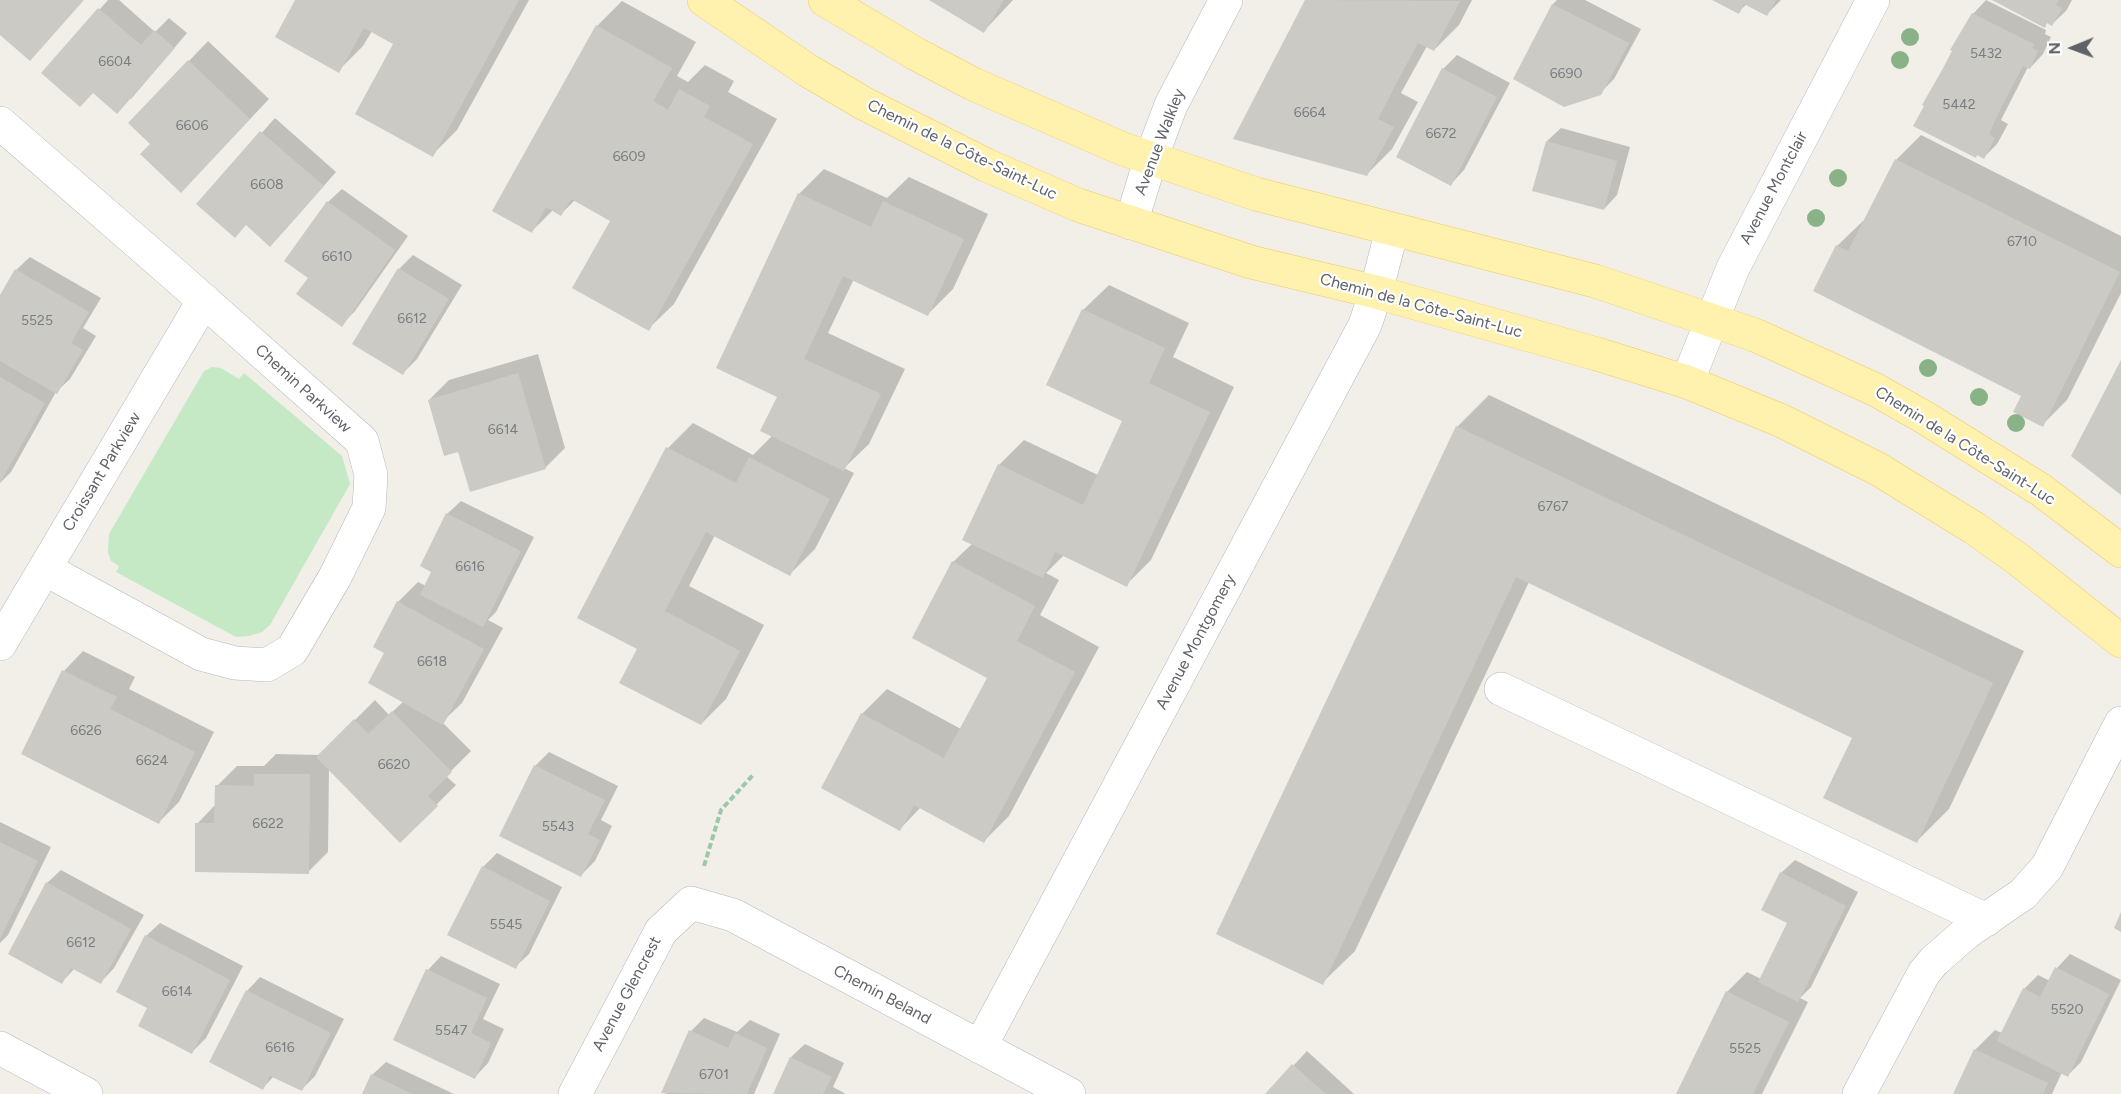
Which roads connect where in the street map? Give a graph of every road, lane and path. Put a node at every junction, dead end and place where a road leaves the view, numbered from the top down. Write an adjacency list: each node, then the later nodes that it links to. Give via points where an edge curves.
1 (704, 0): 7 (main road, Chemin de la Côte-Saint-Luc, via 807,70 906,126 1030,186)
2 (825, 0): 6 (main road, Chemin de la Côte-Saint-Luc, via 973,84)
3 (1227, 0): 6 (street, Avenue Walkley, via 1171,105)
4 (1873, 0): 11 (street, Avenue Montclair, via 1733,268)
5 (0, 123): 10 (street, Chemin Parkview)
6 (1151, 158): 7 (street, Avenue Walkley); 8 (main road, Chemin de la Côte-Saint-Luc, via 1256,194)
7 (1131, 223): 9 (main road, Chemin de la Côte-Saint-Luc, via 1251,262)
8 (1392, 230): 9 (street, Avenue Montgomery); 11 (main road, Chemin de la Côte-Saint-Luc, via 1595,281)
9 (1376, 292): 12 (main road, Chemin de la Côte-Saint-Luc); 22 (street, Avenue Montgomery, via 1365,325)
10 (204, 300): 14 (street, Croissant Parkview); 14 (street, Chemin Parkview, via 362,441 371,475 369,508 292,650 267,665 235,663 201,654)
11 (1711, 321): 12 (street, Avenue Montclair); 13 (main road, Chemin de la Côte-Saint-Luc, via 1755,335 1885,395 2015,473)
12 (1687, 382): 15 (main road, Chemin de la Côte-Saint-Luc, via 1834,446 1924,496 2019,560)
13 (2121, 550)
14 (45, 569): 16 (street, Croissant Parkview)
15 (2121, 641)
16 (0, 644)
17 (1501, 689): 21 (street)
18 (2121, 723): 21 (street, via 2047,867 2023,894)
19 (753, 775): 20 (path, via 721,810)
20 (691, 903): 22 (street, Chemin Beland, via 733,915); 25 (street, Avenue Glencrest, via 661,931)
21 (1986, 920): 27 (street, via 1945,951 1924,973)
22 (980, 1047): 26 (street, Chemin Beland)
23 (0, 1048): 24 (street)
24 (86, 1094)
25 (575, 1094)
26 (1069, 1094)
27 (1859, 1094)

